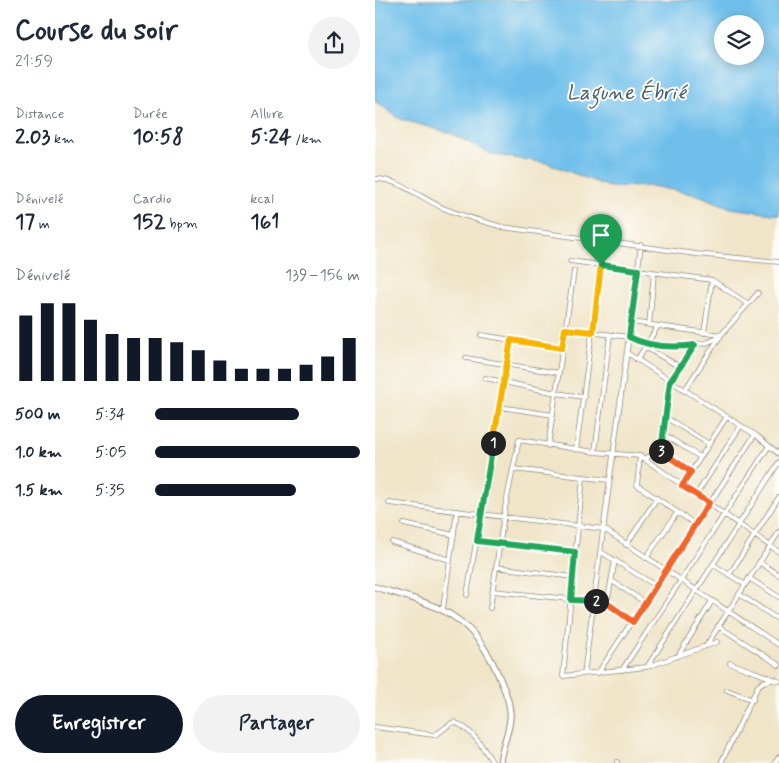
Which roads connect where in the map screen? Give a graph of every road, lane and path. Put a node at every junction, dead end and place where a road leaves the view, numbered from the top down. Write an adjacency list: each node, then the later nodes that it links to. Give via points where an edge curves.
1 (375, 179): 2 (street, via 396,184 441,207 487,223)
2 (641, 245): 4 (street); 6 (street)
3 (570, 261): 5 (street)
4 (779, 262)
5 (601, 265): 6 (street); 16 (street)
6 (638, 270): 8 (street); 12 (street)
7 (574, 271): 15 (street)
8 (654, 272): 9 (street); 13 (street)
9 (712, 280): 11 (street); 17 (street)
10 (758, 293): 11 (street)
11 (748, 304): 20 (street)
12 (631, 322): 13 (street); 21 (street)
13 (649, 325): 14 (street)
14 (658, 326): 17 (street); 23 (street)
15 (565, 329): 16 (street); 25 (street)
16 (593, 332): 19 (street); 37 (street)
17 (704, 333): 20 (street)
18 (481, 335): 22 (street)
19 (611, 335): 21 (street); 50 (street)
20 (721, 336): 24 (street, via 712,342); 35 (street)
21 (629, 337): 23 (street); 26 (street)
22 (511, 340): 25 (street); 29 (street)
23 (646, 345): 24 (street); 28 (street); 30 (street)
24 (695, 345): 30 (street)
25 (562, 348): 31 (street)
26 (627, 353): 28 (street); 52 (street)
27 (466, 358): 29 (street)
28 (637, 360): 34 (street)
29 (507, 364): 31 (street); 33 (street)
30 (680, 367): 34 (street)
31 (559, 373): 36 (street)
32 (485, 378): 33 (street)
33 (504, 382): 36 (street); 38 (street)
34 (670, 382): 35 (street); 40 (street)
35 (684, 392): 41 (street)
36 (556, 393): 37 (street); 39 (street)
37 (584, 397): 48 (street)
38 (499, 407): 39 (street); 69 (street)
39 (553, 415): 46 (street)
40 (665, 417): 43 (street); 45 (street)
41 (726, 418): 42 (street); 45 (street)
42 (740, 427): 44 (street); 61 (street)
43 (663, 434): 49 (street); 53 (street)
44 (754, 436): 47 (street); 64 (street)
45 (709, 444): 53 (street)
46 (548, 446): 48 (street); 56 (street, via 519,440)
47 (769, 446): 51 (street); 68 (street)
48 (576, 450): 50 (street)
49 (661, 451): 54 (street); 57 (street)
50 (595, 452): 52 (street)
51 (779, 454)
52 (614, 455): 54 (street); 59 (street)
53 (700, 457): 57 (street)
54 (642, 458): 60 (street); 63 (street, via 637,485)
55 (779, 462): 73 (street)
56 (513, 469): 58 (street); 70 (street)
57 (691, 472): 60 (street)
58 (583, 477): 59 (street); 74 (street)
59 (609, 480): 75 (street)
60 (682, 486): 61 (street)
61 (697, 495): 64 (street)
62 (779, 496): 78 (street)
63 (657, 498): 67 (street); 82 (street)
64 (709, 503): 68 (street); 72 (street)
65 (389, 504): 66 (street)
66 (457, 511): 69 (street); 77 (street)
67 (677, 512): 72 (street); 87 (street)
68 (724, 514): 73 (street); 99 (street)
69 (481, 516): 70 (street); 79 (street)
70 (504, 517): 74 (street); 81 (street)
71 (404, 524): 77 (street)
72 (695, 524): 93 (street)
73 (740, 525): 78 (street); 91 (street)
74 (578, 526): 75 (street); 84 (street)
75 (604, 529): 82 (street); 85 (street)
76 (779, 532): 83 (street)
77 (454, 535): 88 (street)
78 (755, 536): 83 (street); 94 (street)
79 (477, 541): 81 (street); 106 (street)
80 (392, 542): 88 (street)
81 (500, 544): 84 (street); 92 (street)
82 (626, 545): 87 (street)
83 (770, 546): 86 (street); 90 (street)
84 (575, 552): 96 (street)
85 (601, 552): 89 (street); 109 (street)
86 (779, 552)
87 (646, 558): 93 (street)
88 (450, 560): 114 (street)
89 (615, 560): 98 (street); 102 (street)
90 (759, 562): 95 (street); 97 (street)
91 (714, 565): 94 (street); 104 (street)
92 (496, 567): 96 (street); 103 (street)
93 (665, 571): 99 (street); 102 (street)
94 (729, 575): 100 (street)
95 (779, 576)
96 (573, 577): 108 (street)
97 (749, 578): 100 (street); 107 (street)
98 (612, 581): 111 (street); 112 (street)
99 (681, 581): 104 (street); 126 (street)
100 (745, 584): 105 (street)
101 (375, 586): 114 (street)
102 (656, 586): 112 (street)
103 (493, 591): 108 (street); 113 (street)
104 (697, 591): 110 (street); 125 (street)
105 (739, 594): 115 (street); 116 (street)
106 (467, 595)
107 (779, 597)
108 (571, 600): 109 (street); 128 (street, via 563,676)
109 (593, 601): 111 (street); 128 (street)
110 (712, 601): 115 (street); 122 (street)
111 (607, 603): 117 (street)
112 (645, 603): 117 (street)
113 (490, 608)
114 (443, 609): 134 (street, via 461,620 483,643 508,697 511,713)
115 (727, 611): 118 (street); 120 (street)
116 (779, 620)
117 (633, 622): 127 (street)
118 (718, 626): 121 (street); 124 (street)
119 (717, 642): 121 (street)
120 (779, 645)
121 (706, 646): 122 (street)
122 (678, 656): 125 (street)
123 (730, 663): 129 (street)
124 (779, 665)
125 (647, 667): 126 (street)
126 (622, 670): 127 (street)
127 (598, 673): 128 (street)
128 (583, 674)
129 (777, 680): 131 (street, via 758,686)
130 (727, 690): 131 (street)
131 (753, 700): 136 (street)
132 (375, 727): 135 (street, via 434,735 453,722 482,744)
133 (779, 756): 137 (street)
134 (500, 762)
135 (493, 763)
136 (721, 763)
137 (775, 763)

